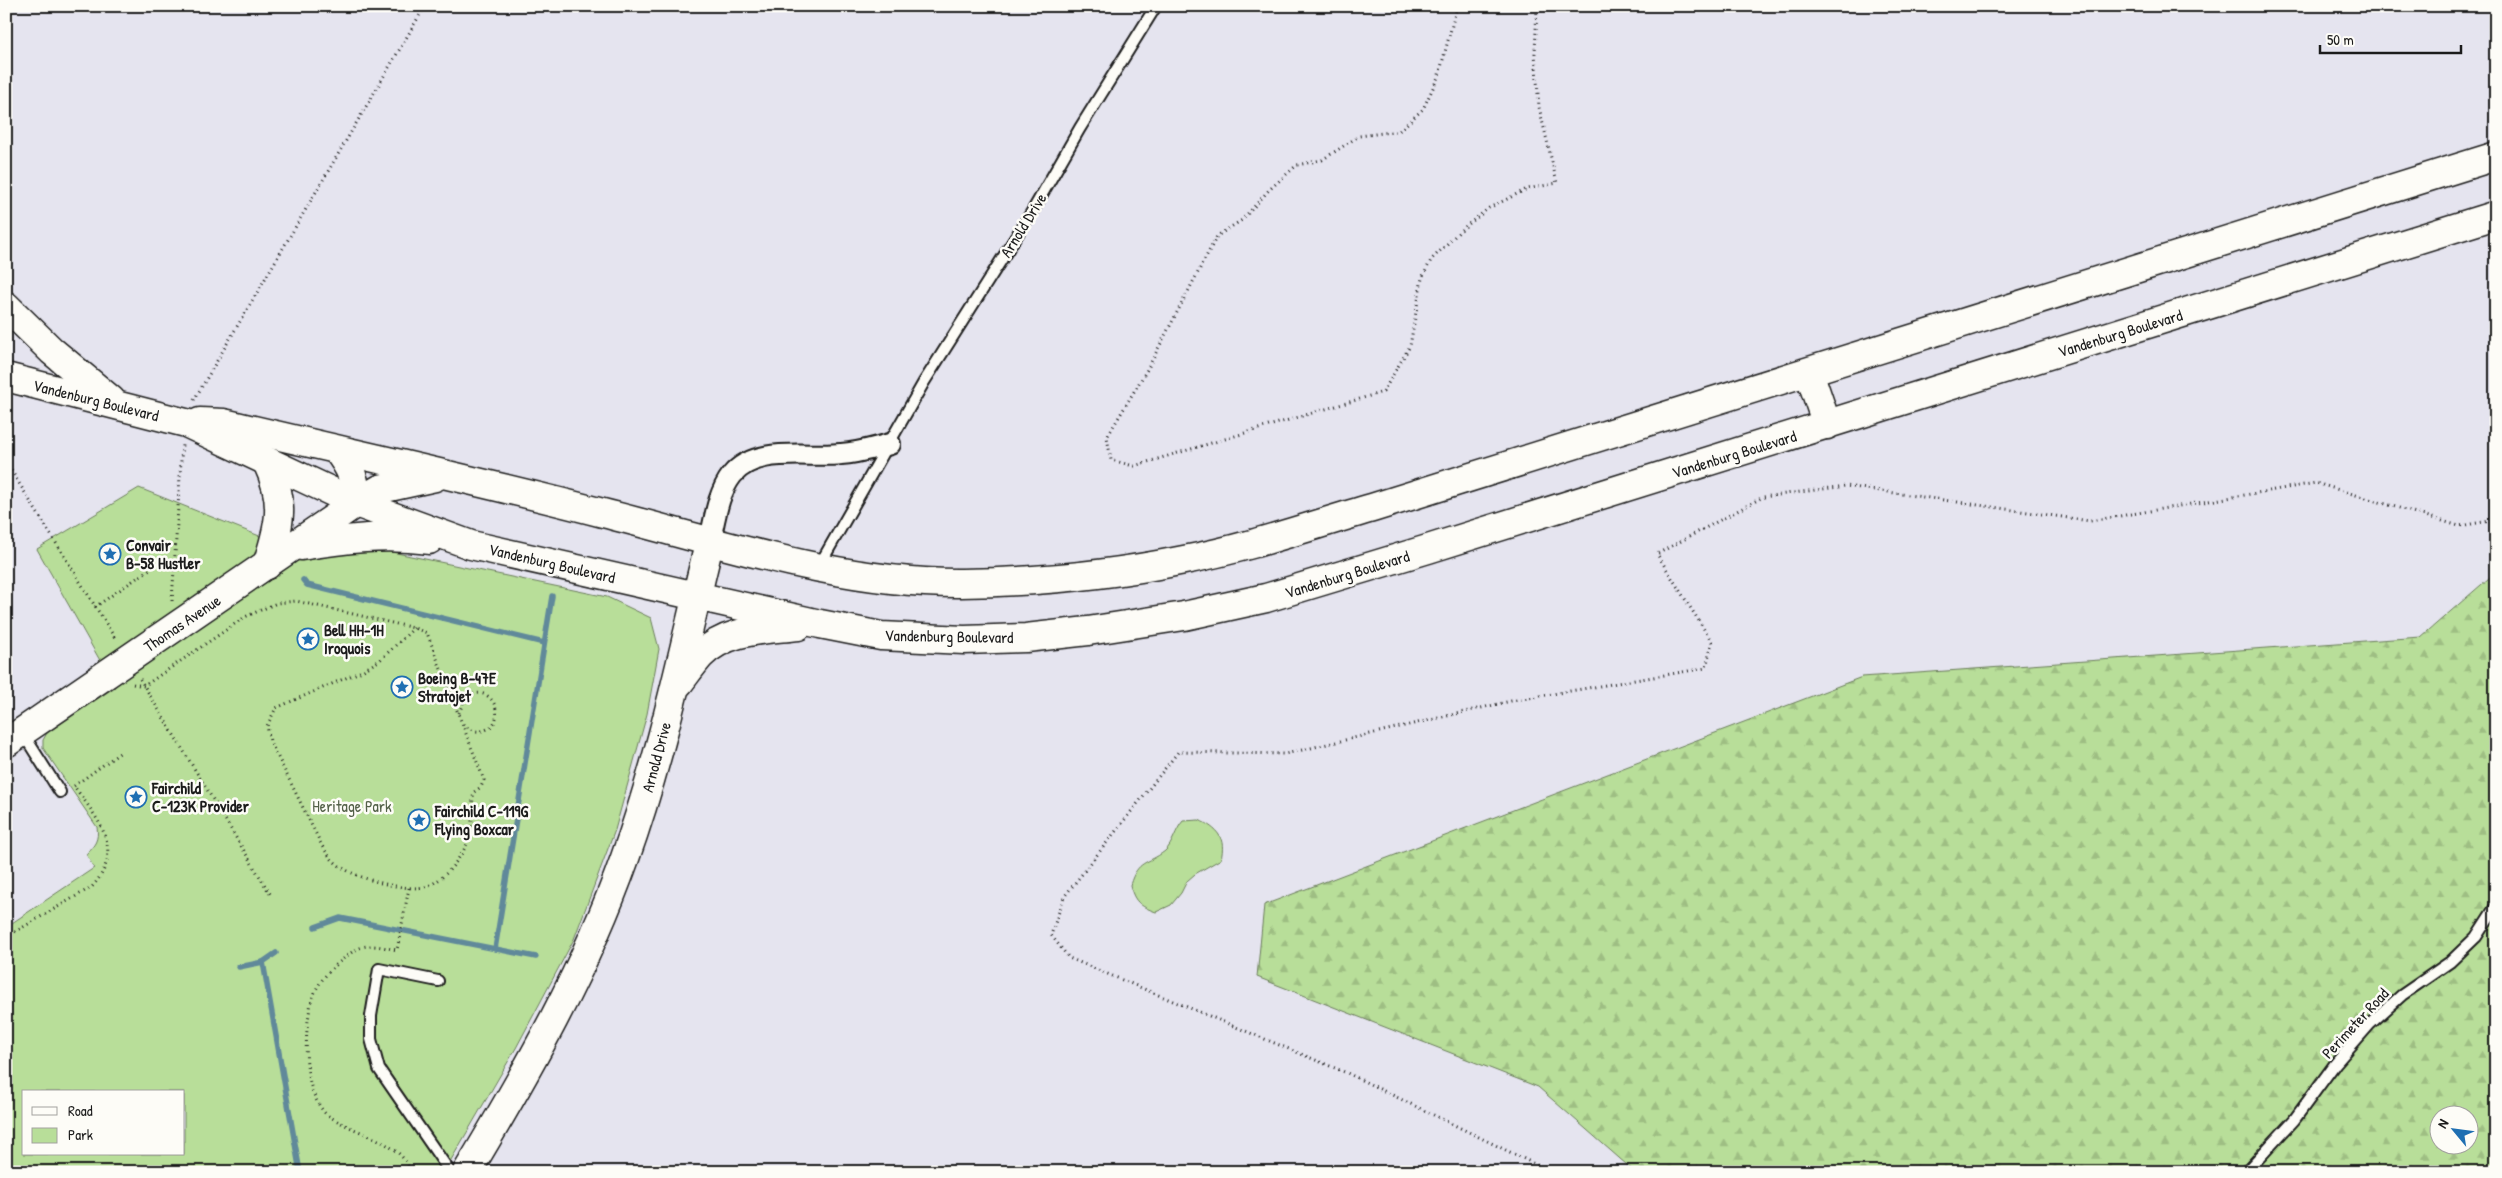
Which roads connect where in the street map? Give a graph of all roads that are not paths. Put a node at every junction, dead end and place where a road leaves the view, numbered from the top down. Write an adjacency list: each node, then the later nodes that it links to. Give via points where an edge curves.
1 (1156, 6): 10 (lane, Arnold Drive, via 924,382)
2 (2496, 156): 5 (main road, Vandenburg Boulevard)
3 (2496, 215): 9 (main road, Vandenburg Boulevard)
4 (6, 306): 7 (main road, via 52,351)
5 (1809, 372): 9 (main road); 19 (main road, Vandenburg Boulevard, via 1372,508 1186,560 1048,579 959,583 897,580)
6 (6, 377): 7 (main road, Vandenburg Boulevard)
7 (116, 404): 8 (main road, Vandenburg Boulevard)
8 (186, 423): 11 (main road, Vandenburg Boulevard, via 224,422); 12 (main road, Vandenburg Boulevard)
9 (1827, 425): 21 (main road, Vandenburg Boulevard, via 1285,592 1184,616 1026,638 964,640 881,636)
10 (890, 444): 15 (street, Arnold Drive, via 840,454 752,460 732,475 723,491); 19 (lane, Arnold Drive)
11 (337, 450): 13 (main road, Vandenburg Boulevard); 14 (main road, via 354,475)
12 (267, 462): 14 (main road, Vandenburg Boulevard); 18 (main road, via 276,480 280,500 280,519)
13 (447, 475): 14 (main road, Thomas Avenue, via 380,489); 15 (main road, Vandenburg Boulevard)
14 (356, 503): 16 (main road, Vandenburg Boulevard); 17 (main road, Thomas Avenue)
15 (710, 540): 19 (main road, Vandenburg Boulevard); 20 (main road, Arnold Drive)
16 (471, 545): 17 (main road, via 396,536); 20 (main road, Vandenburg Boulevard)
17 (292, 547): 18 (main road, Thomas Avenue)
18 (267, 566): 23 (main road, Thomas Avenue)
19 (818, 567)
20 (696, 596): 21 (main road, Vandenburg Boulevard); 22 (main road, Arnold Drive)
21 (820, 624): 22 (main road, via 733,634 701,655)
22 (674, 690): 28 (main road, Arnold Drive, via 625,859 580,967)
23 (14, 737): 24 (lane)
24 (60, 792)
25 (2496, 906): 29 (lane, Perimeter Road, via 2476,937 2450,962 2402,994 2370,1024 2335,1064 2294,1120)
26 (438, 981): 27 (lane, via 378,969 371,1039 379,1069)
27 (450, 1172)
28 (467, 1172)
29 (2246, 1172)

